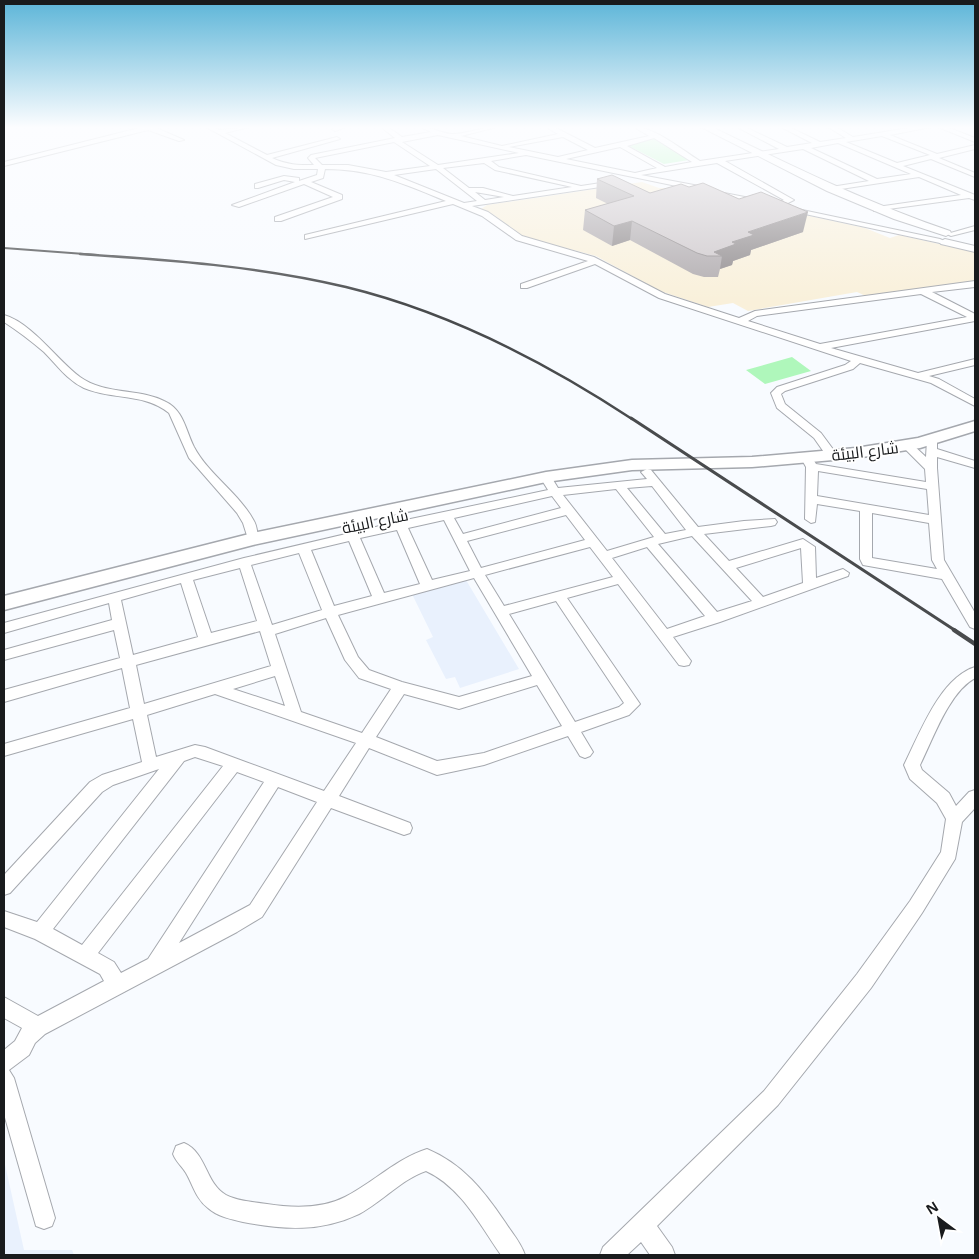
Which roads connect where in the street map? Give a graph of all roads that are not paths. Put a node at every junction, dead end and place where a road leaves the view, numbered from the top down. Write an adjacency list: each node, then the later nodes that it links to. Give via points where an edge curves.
1 (292, 186): 23 (street)
2 (313, 186): 28 (street, via 339,196)
3 (413, 186): 21 (street)
4 (462, 186): 17 (street)
5 (576, 186): 13 (street)
6 (601, 186): 13 (street)
7 (685, 186): 15 (street)
8 (764, 186): 25 (street, via 790,200)
9 (824, 186): 16 (street)
10 (852, 186): 16 (street)
11 (949, 186): 14 (street)
12 (965, 186): 14 (street)
13 (587, 188): 20 (street)
14 (955, 188): 19 (street)
15 (700, 189)
16 (831, 189): 26 (street)
17 (468, 190): 20 (street); 22 (street)
18 (710, 191): 25 (street)
19 (973, 197): 26 (street)
20 (517, 198): 22 (street)
21 (452, 202): 24 (street); 32 (street)
22 (484, 202): 24 (street)
23 (236, 205)
24 (461, 206): 35 (street, via 485,214 519,238)
25 (778, 206): 30 (street)
26 (878, 209): 27 (street)
27 (898, 217): 31 (street); 31 (street)
28 (278, 219)
29 (975, 228): 31 (street)
30 (900, 232): 31 (street); 31 (street)
31 (942, 236): 33 (street); 34 (street)
32 (308, 237)
33 (975, 243)
34 (975, 249)
35 (596, 261): 37 (street); 41 (street, via 653,292)
36 (975, 284): 38 (street)
37 (524, 286)
38 (924, 292): 39 (street); 41 (street, via 754,314)
39 (975, 317): 42 (street)
40 (4, 318): 69 (street, via 87,386 102,392 160,402 176,415 192,455 248,522)
41 (740, 320): 42 (street)
42 (818, 347): 43 (street)
43 (858, 360): 45 (street); 50 (street, via 849,367 776,393 781,406 817,434)
44 (975, 362): 45 (street)
45 (918, 376): 46 (street, via 953,389)
46 (975, 403)
47 (975, 426): 48 (main road, شارع البيئة)
48 (932, 445): 49 (main road, شارع البيئة); 53 (street); 54 (street)
49 (908, 446): 50 (main road, شارع البيئة); 54 (street)
50 (832, 456): 52 (main road, شارع البيئة)
51 (752, 462): 52 (main road, شارع البيئة); 55 (main road, شارع البيئة); 56 (main road, شارع البيئة, via 632,465)
52 (810, 462): 58 (street); 59 (street)
53 (975, 465)
54 (931, 468): 58 (street)
55 (651, 477): 56 (main road, شارع البيئة); 57 (street); 67 (street)
56 (550, 484): 57 (street); 61 (street); 62 (street); 69 (main road, شارع البيئة); 91 (main road, شارع البيئة, via 235,553)
57 (619, 486): 71 (street)
58 (932, 486): 64 (street)
59 (812, 499): 60 (street); 63 (street)
60 (866, 509): 64 (street); 79 (street, via 868,562)
61 (569, 510): 70 (street); 72 (street)
62 (447, 515): 66 (street); 70 (street)
63 (811, 519)
64 (935, 520): 79 (street, via 938,560)
65 (771, 522): 67 (street)
66 (400, 525): 68 (street); 83 (street)
67 (695, 532): 71 (street); 76 (street)
68 (353, 536): 73 (street); 86 (street)
69 (252, 540): 87 (main road, شارع البيئة)
70 (460, 540): 78 (street)
71 (656, 541): 74 (street); 92 (street)
72 (594, 542): 74 (street); 78 (street)
73 (304, 549): 75 (street); 90 (street)
74 (605, 556): 81 (street)
75 (244, 562): 80 (street); 96 (street)
76 (727, 566): 82 (street, via 803,543 809,548); 88 (street)
77 (842, 573): 82 (street)
78 (478, 574): 83 (street); 89 (street)
79 (945, 575): 94 (street)
80 (186, 577): 85 (street); 98 (street)
81 (622, 579): 84 (street); 97 (street)
82 (810, 585): 88 (street)
83 (428, 586): 86 (street)
84 (558, 596): 89 (street); 110 (street, via 633,704 629,710)
85 (114, 597): 93 (street); 95 (street)
86 (380, 599): 90 (street)
87 (4, 603)
88 (761, 603): 92 (street)
89 (501, 611): 104 (street)
90 (330, 612): 96 (street); 105 (street, via 358,669)
91 (4, 613)
92 (715, 619): 97 (street)
93 (121, 623): 99 (street); 101 (street)
94 (975, 624)
95 (4, 628)
96 (264, 628): 98 (street); 102 (street)
97 (664, 635): 100 (street)
98 (206, 640): 101 (street)
99 (4, 655)
100 (684, 661)
101 (129, 662): 107 (street); 108 (street)
102 (279, 669): 106 (street); 109 (street)
103 (975, 672): 120 (street, via 963,678 948,694 912,765 916,774 943,798)
104 (540, 679): 105 (street, via 459,702); 110 (street)
105 (400, 687): 111 (street)
106 (217, 688): 108 (street); 109 (street)
107 (4, 696)
108 (139, 711): 112 (street); 116 (street)
109 (295, 715): 111 (street)
110 (571, 729): 111 (street, via 484,759 444,767 428,765); 113 (street)
111 (366, 740): 119 (street)
112 (4, 750)
113 (586, 752)
114 (179, 756): 115 (street, via 198,751); 116 (street); 124 (street)
115 (234, 764): 117 (street); 125 (street)
116 (150, 765): 122 (street, via 96,787)
117 (274, 780): 119 (street); 126 (street)
118 (975, 797): 120 (street)
119 (327, 799): 121 (street); 126 (street, via 256,911)
120 (954, 820): 134 (street, via 949,854 864,981 771,1098)
121 (404, 828)
122 (4, 887)
123 (4, 919): 124 (street)
124 (40, 932): 125 (street)
125 (85, 956): 127 (street, via 107,968)
126 (155, 964): 127 (street)
127 (115, 986): 129 (street)
128 (4, 1007): 129 (street)
129 (38, 1027): 130 (street, via 22,1048)
130 (4, 1062)
131 (4, 1078): 133 (street)
132 (184, 1154): 135 (street, via 190,1159 206,1192 216,1202 279,1218 311,1217 343,1210 415,1164 428,1160 441,1165 458,1179)
133 (44, 1218)
134 (642, 1225): 136 (street); 137 (street)
135 (514, 1255)
136 (611, 1255)
137 (664, 1255)

